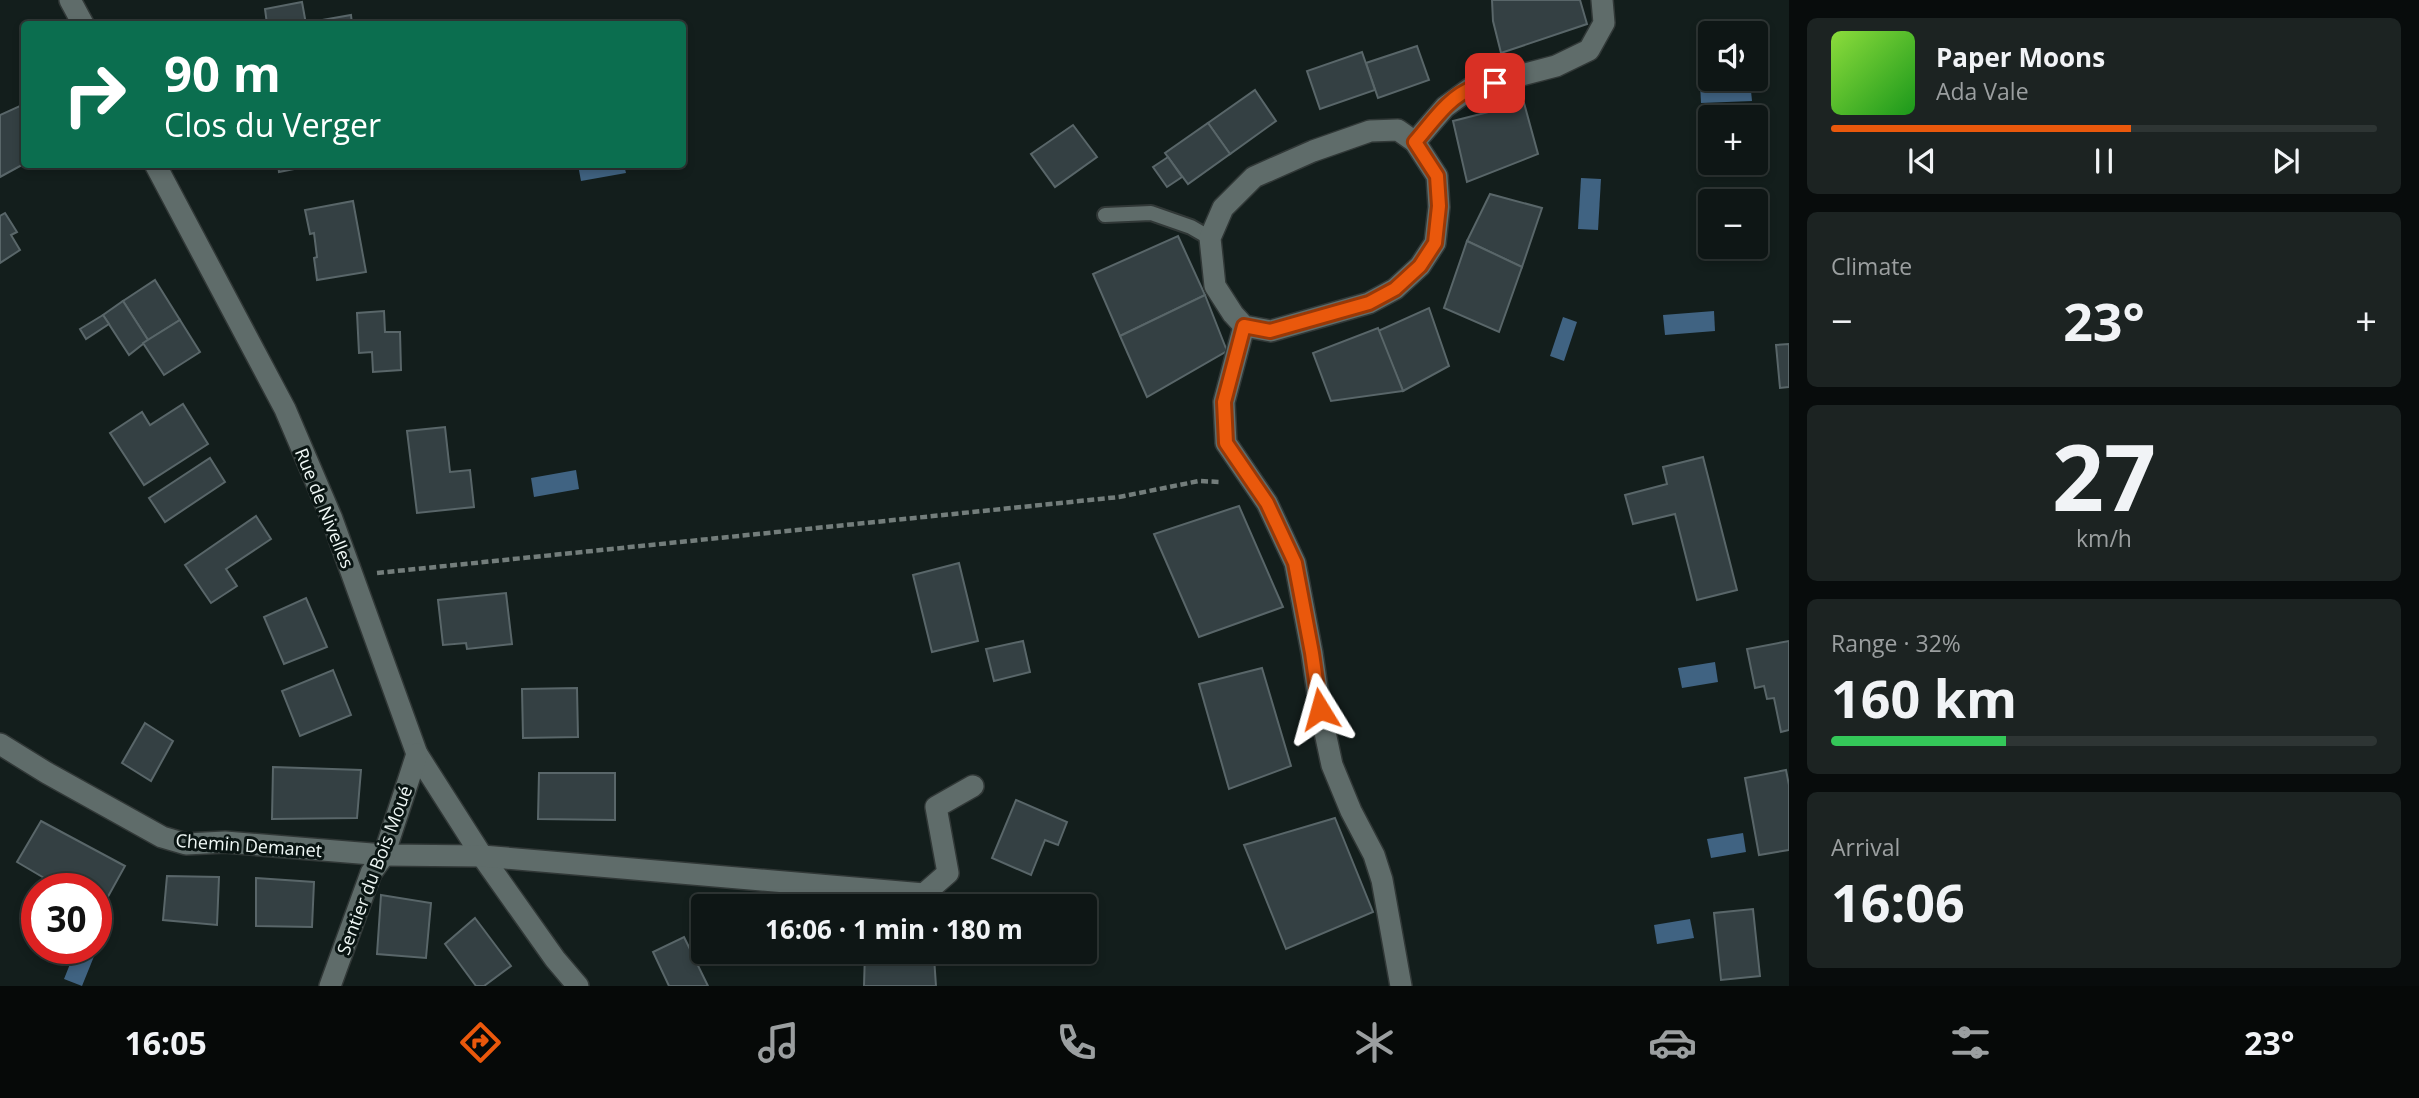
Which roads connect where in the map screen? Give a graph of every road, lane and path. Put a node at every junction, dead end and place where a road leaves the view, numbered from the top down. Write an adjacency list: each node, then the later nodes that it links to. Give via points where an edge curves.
1 (71, 0): 3 (street)
2 (1602, 0): 4 (street, via 1604,23 1589,50 1556,66 1471,88 1445,107)
3 (82, 21)
4 (1415, 142): 7 (street, via 1398,130 1370,131 1254,177 1223,208); 8 (street, via 1437,176 1439,206 1435,243 1420,266 1395,289 1369,303 1270,331)
5 (157, 168): 10 (street, Rue de Nivelles, via 285,410)
6 (1105, 215): 7 (lane, via 1151,213)
7 (1210, 238): 8 (street, via 1215,286)
8 (1244, 326): 9 (street, via 1224,402 1226,443)
9 (1248, 476): 10 (path, via 1119,497); 18 (street, via 1267,503 1295,563 1332,765 1382,880)
10 (352, 576): 12 (street, Rue de Nivelles)
11 (0, 744): 14 (street, Chemin Demanet, via 162,838 186,844 225,842)
12 (417, 754): 14 (street, Sentier du Bois Moué); 15 (street, Rue de Nivelles)
13 (973, 786): 15 (street, via 936,807 948,873 923,894)
14 (384, 855): 15 (street, Chemin Demanet); 16 (street, Sentier du Bois Moué, via 371,873)
15 (482, 856): 17 (street, Rue de Nivelles)
16 (330, 986)
17 (578, 986)
18 (1401, 986)

